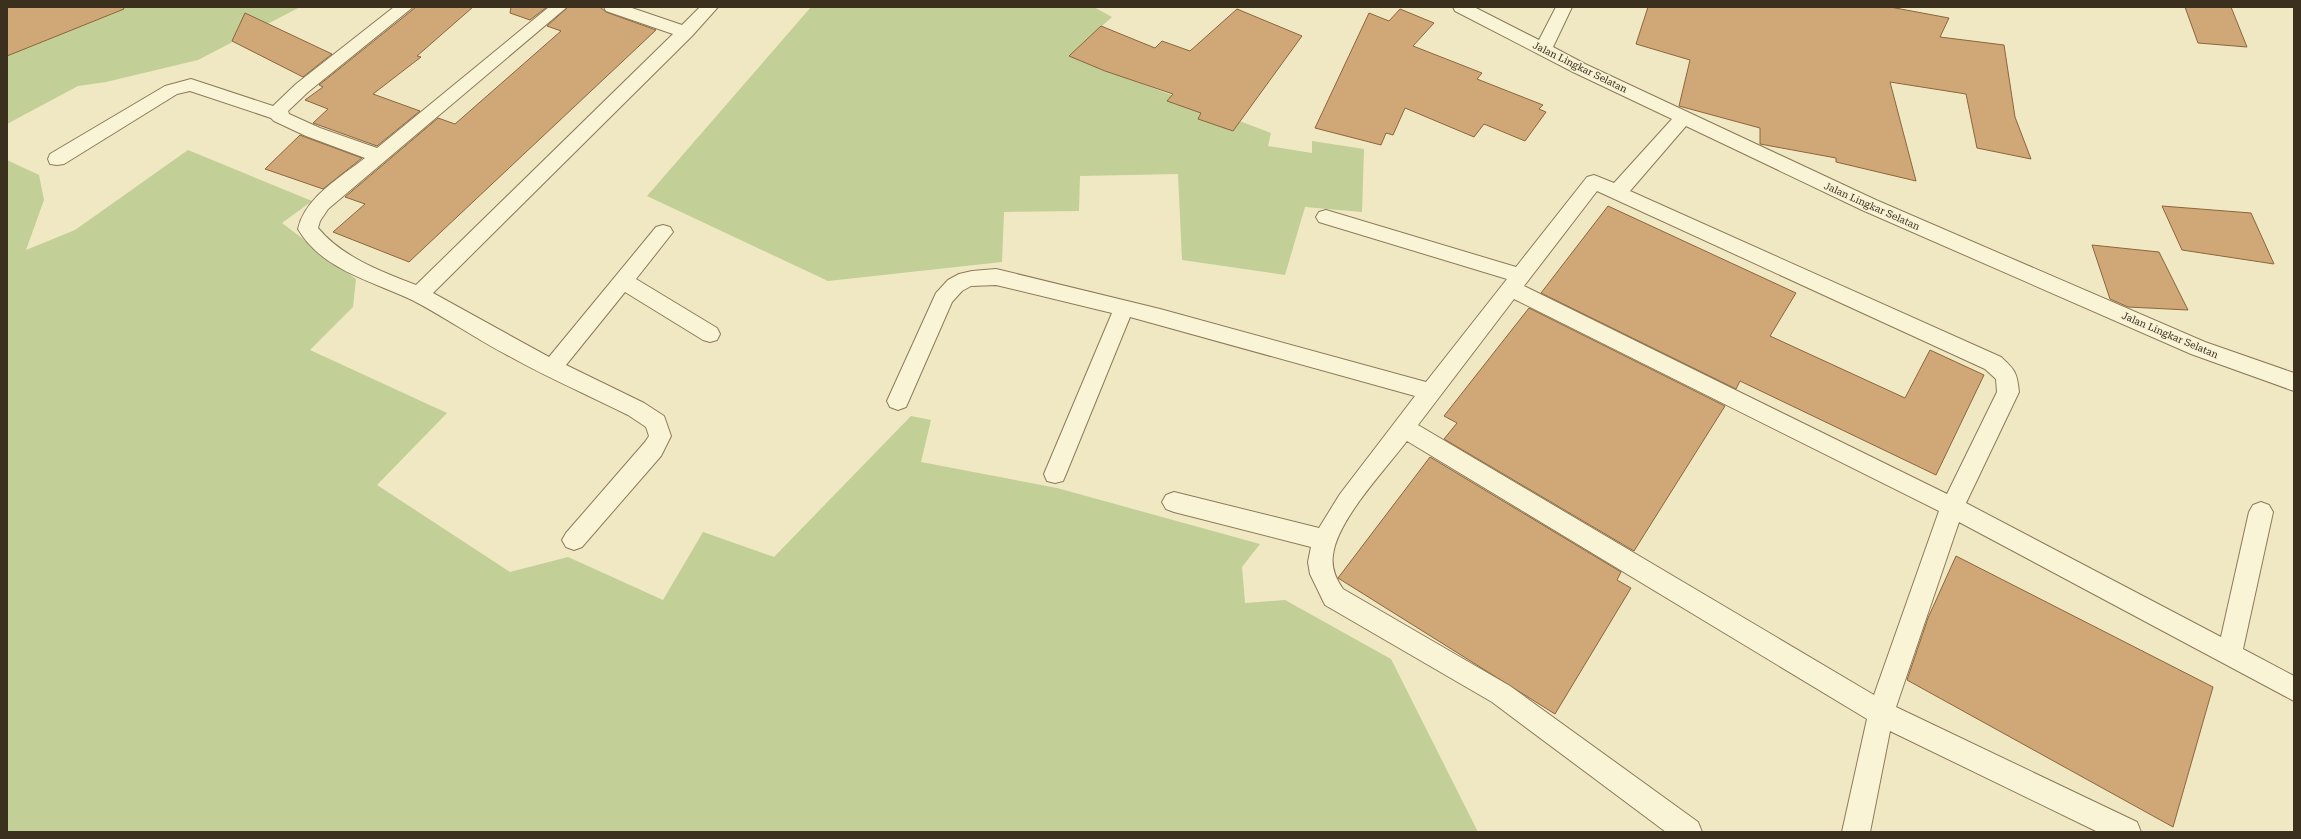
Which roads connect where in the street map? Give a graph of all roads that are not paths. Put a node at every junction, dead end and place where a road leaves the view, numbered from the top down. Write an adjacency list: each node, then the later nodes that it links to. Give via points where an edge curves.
1 (405, 7): 9 (street, via 281,105)
2 (559, 7): 11 (street)
3 (612, 7): 7 (street)
4 (710, 7): 7 (street)
5 (1461, 7): 8 (street, Jalan Lingkar Selatan)
6 (1564, 7): 8 (street)
7 (686, 32): 18 (street)
8 (1543, 50): 10 (street, Jalan Lingkar Selatan)
9 (279, 114): 11 (street, via 280,117 313,132); 12 (street, via 191,85 180,86)
10 (1684, 118): 13 (street); 22 (street, Jalan Lingkar Selatan, via 1869,205 2198,348)
11 (380, 156): 18 (street, via 321,204 310,220 308,228 312,236 364,273)
12 (57, 159)
13 (1617, 193): 17 (street, via 1594,182); 28 (street, via 1993,363 2007,376 2008,392)
14 (1326, 217): 17 (street)
15 (663, 232): 16 (street)
16 (623, 281): 20 (street); 21 (street)
17 (1516, 283): 23 (street); 28 (street)
18 (419, 295): 21 (street)
19 (1124, 308): 23 (street); 24 (street, via 996,277 963,280 954,285 943,298); 26 (street)
20 (710, 334)
21 (551, 369): 30 (street, via 649,415 660,430 660,436 653,449)
22 (2294, 382)
23 (1431, 392): 25 (street)
24 (898, 402)
25 (1404, 428): 31 (street, via 1338,518); 34 (street)
26 (1055, 474)
27 (1174, 502): 31 (street)
28 (1952, 507): 32 (street); 34 (street)
29 (2261, 512): 32 (street)
30 (574, 540)
31 (1326, 540): 35 (street, via 1319,561 1322,574 1334,597 1501,694)
32 (2229, 655): 33 (street)
33 (2294, 689)
34 (1881, 713): 36 (street); 37 (street)
35 (1688, 832)
36 (1856, 832)
37 (2127, 832)

